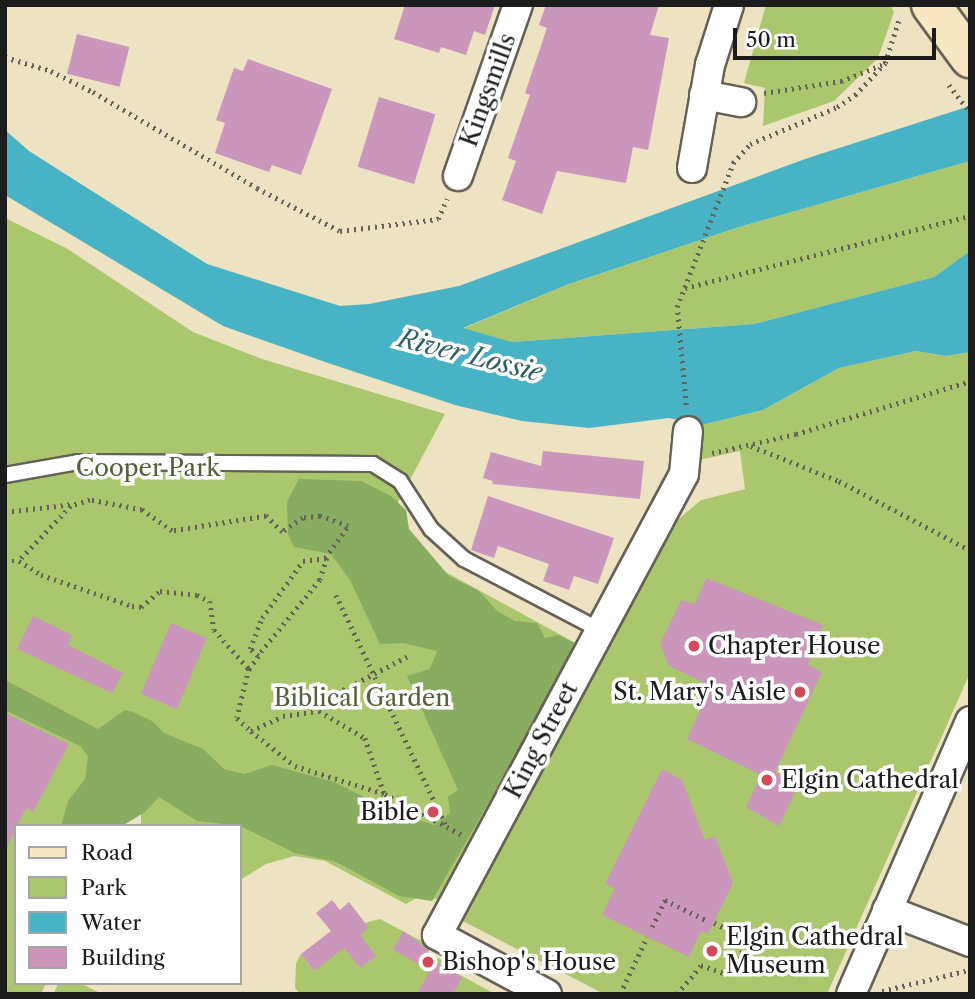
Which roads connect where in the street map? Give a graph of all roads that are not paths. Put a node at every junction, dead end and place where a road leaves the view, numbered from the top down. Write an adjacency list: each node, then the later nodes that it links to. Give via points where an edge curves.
1 (518, 5): 8 (street, Kingsmills)
2 (729, 5): 5 (street)
3 (931, 5): 4 (street)
4 (958, 70)
5 (705, 95): 6 (street); 7 (street)
6 (741, 102)
7 (692, 168)
8 (458, 176)
9 (688, 431): 11 (street, King Street, via 684,474)
10 (5, 475): 11 (lane, via 78,462 373,464 400,481 431,529 464,559)
11 (600, 630): 15 (street, King Street, via 437,934)
12 (970, 721): 13 (street)
13 (887, 910): 14 (street); 16 (street)
14 (970, 942)
15 (547, 994)
16 (851, 994)

